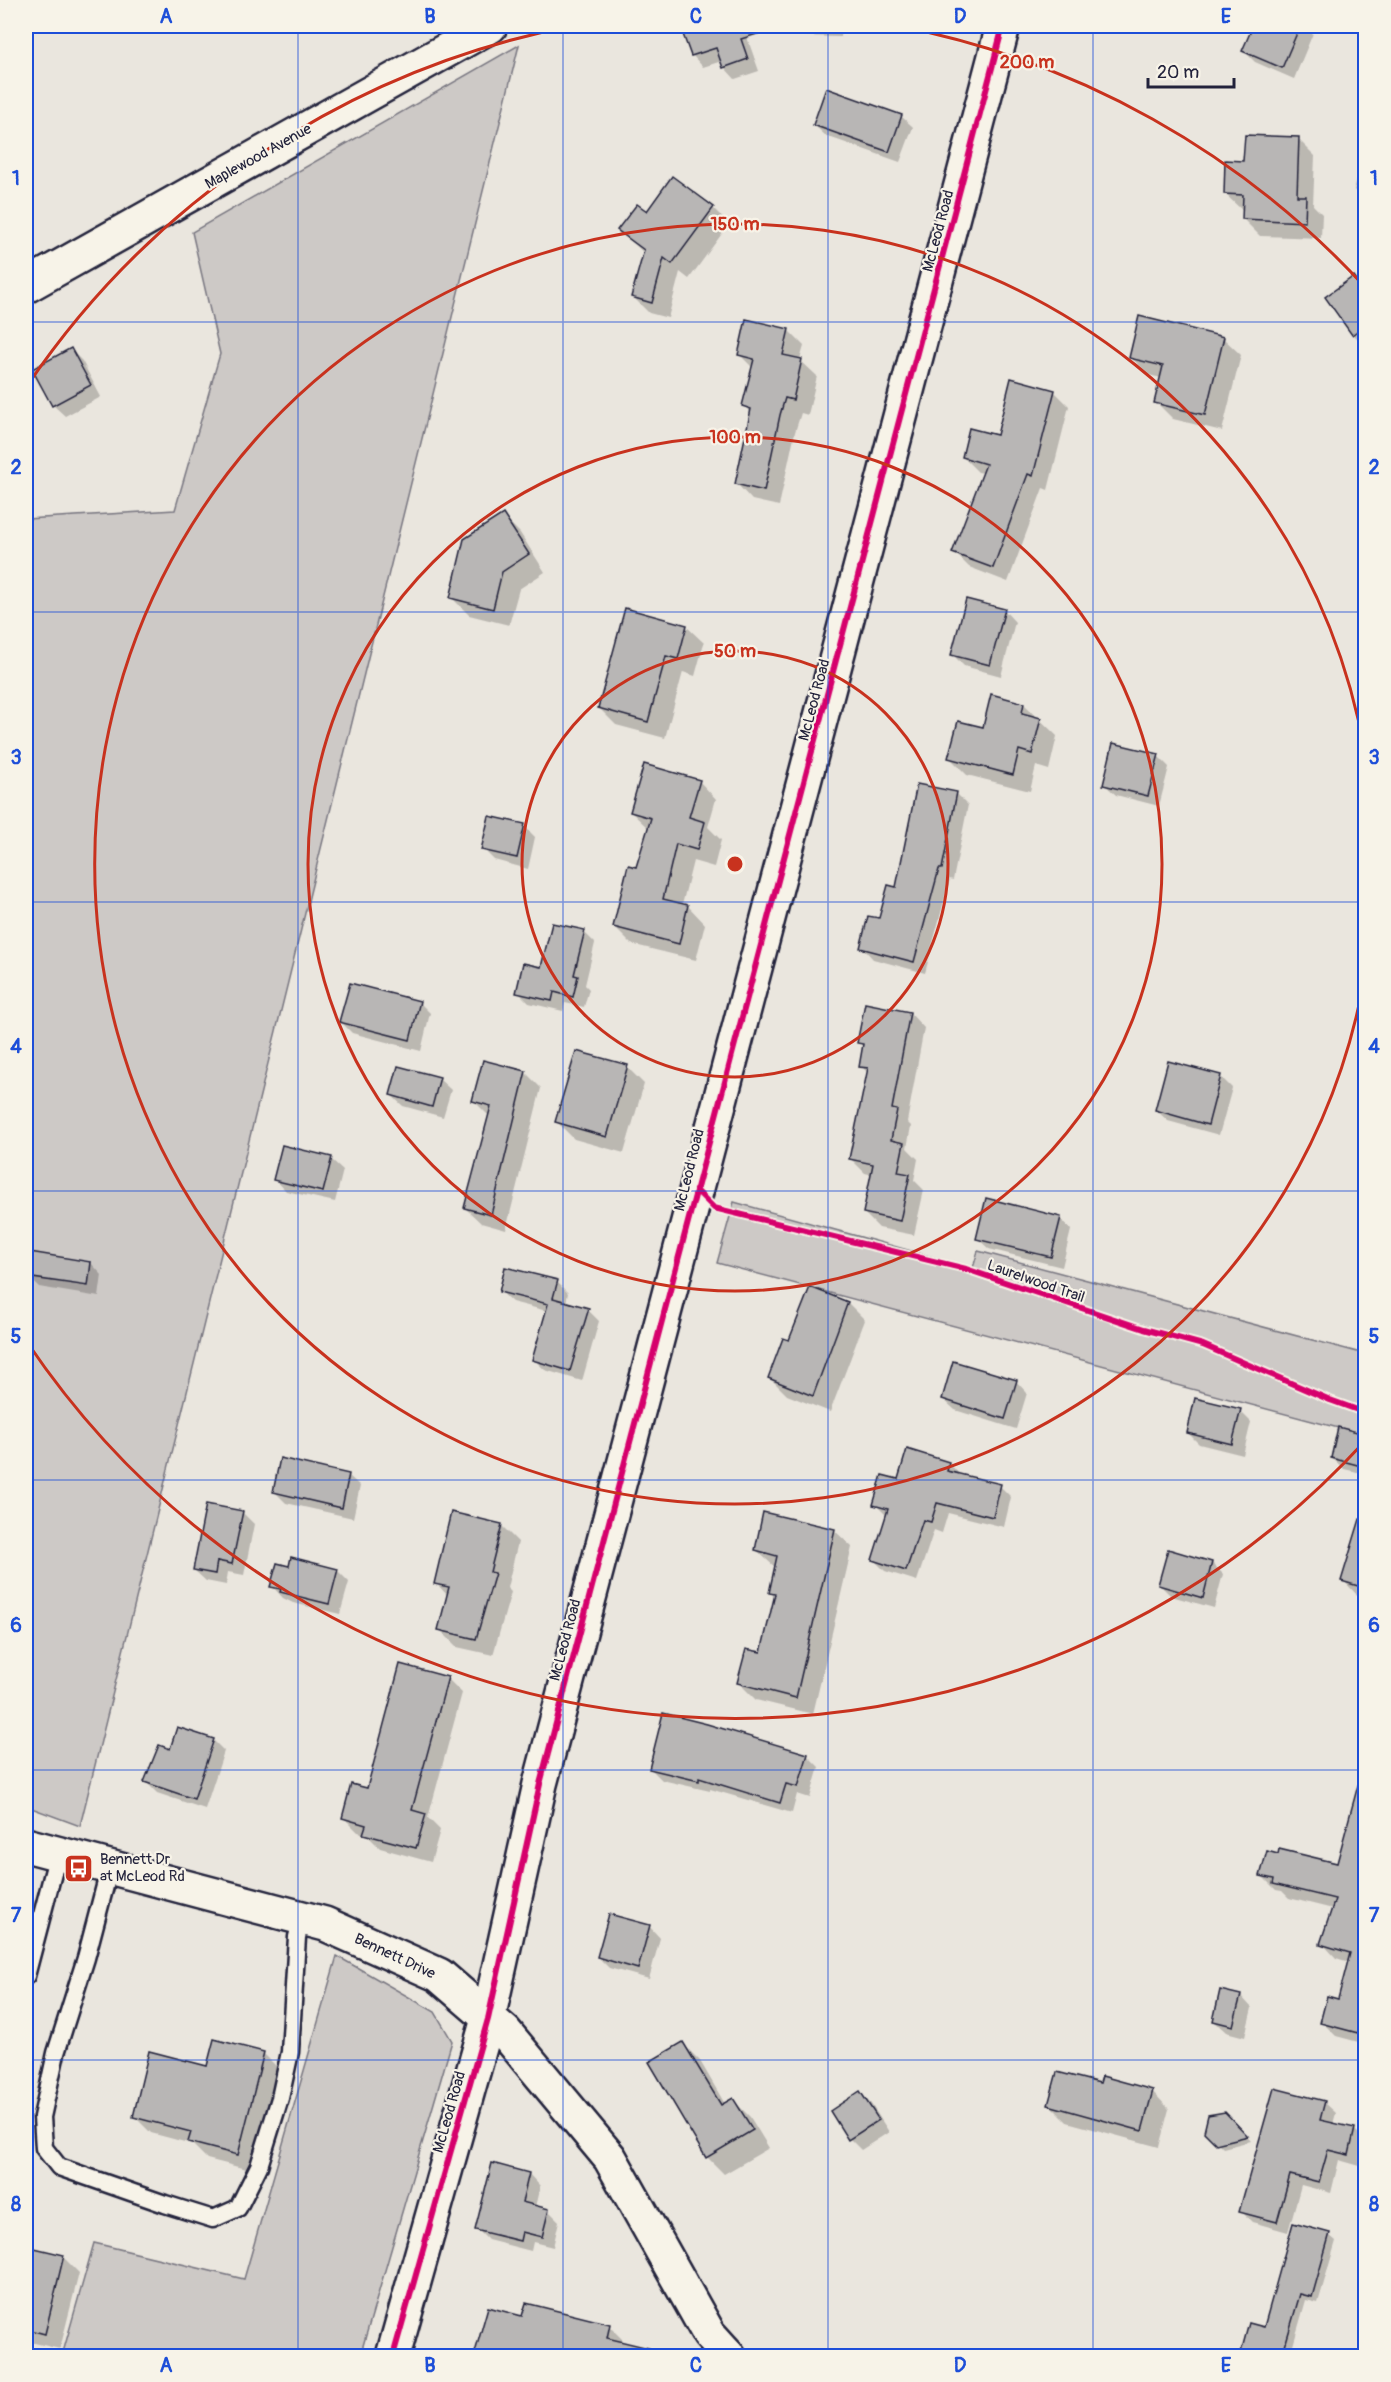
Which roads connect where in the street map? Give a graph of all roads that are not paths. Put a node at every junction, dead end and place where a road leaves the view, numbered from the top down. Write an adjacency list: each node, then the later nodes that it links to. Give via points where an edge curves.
1 (489, 26): 3 (street, Maplewood Avenue)
2 (1003, 26): 9 (street, McLeod Road, via 552,1738)
3 (26, 285)
4 (26, 1845): 5 (street, Bennett Drive)
5 (58, 1854): 6 (street, Bennett Drive); 8 (lane)
6 (110, 1867): 7 (street, Bennett Drive); 7 (lane, via 56,2053 42,2117 44,2148 59,2167 213,2218 238,2208 260,2166 290,2052 297,1937)
7 (302, 1918): 9 (street, Bennett Drive, via 325,1924 439,1975)
8 (26, 1976)
9 (488, 2019): 10 (street, McLeod Road); 11 (street, Bennett Drive, via 535,2066 610,2158 709,2334)
10 (393, 2356)
11 (729, 2356)

